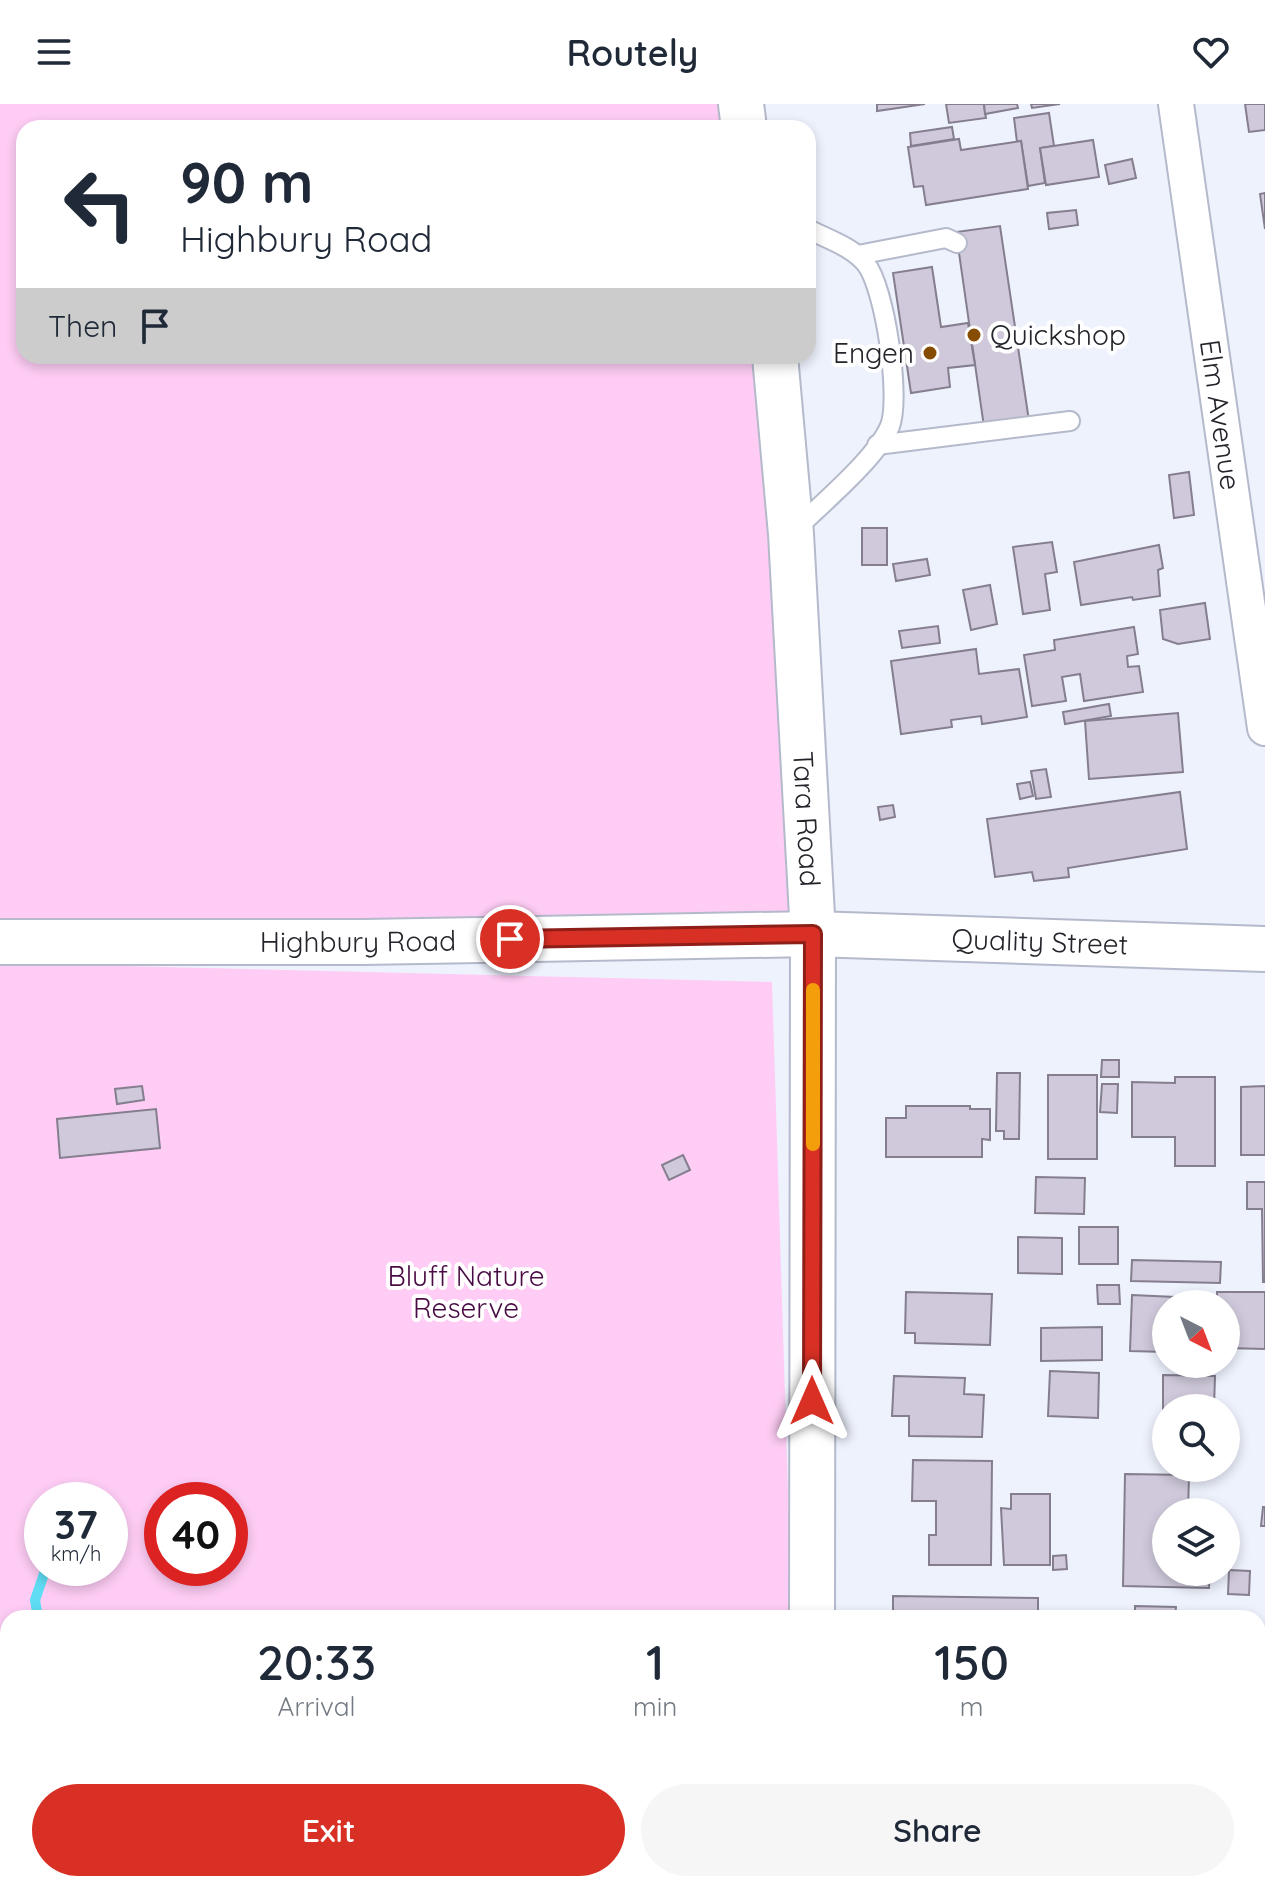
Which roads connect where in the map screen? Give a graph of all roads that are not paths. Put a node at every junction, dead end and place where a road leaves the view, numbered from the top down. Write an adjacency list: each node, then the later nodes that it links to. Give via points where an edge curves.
1 (1176, 104): 9 (street, Elm Avenue)
2 (816, 233): 4 (lane)
3 (957, 243): 4 (lane, via 946,238)
4 (858, 255): 7 (lane, via 881,297 892,372 894,410)
5 (776, 364): 8 (street, Tara Road)
6 (1070, 421): 7 (lane)
7 (877, 445): 8 (lane)
8 (791, 534): 10 (street, Tara Road)
9 (1265, 728)
10 (813, 934): 11 (street, Highbury Road); 12 (street, Quality Street); 13 (street, Tara Road)
11 (0, 942)
12 (1265, 949)
13 (812, 1610)

